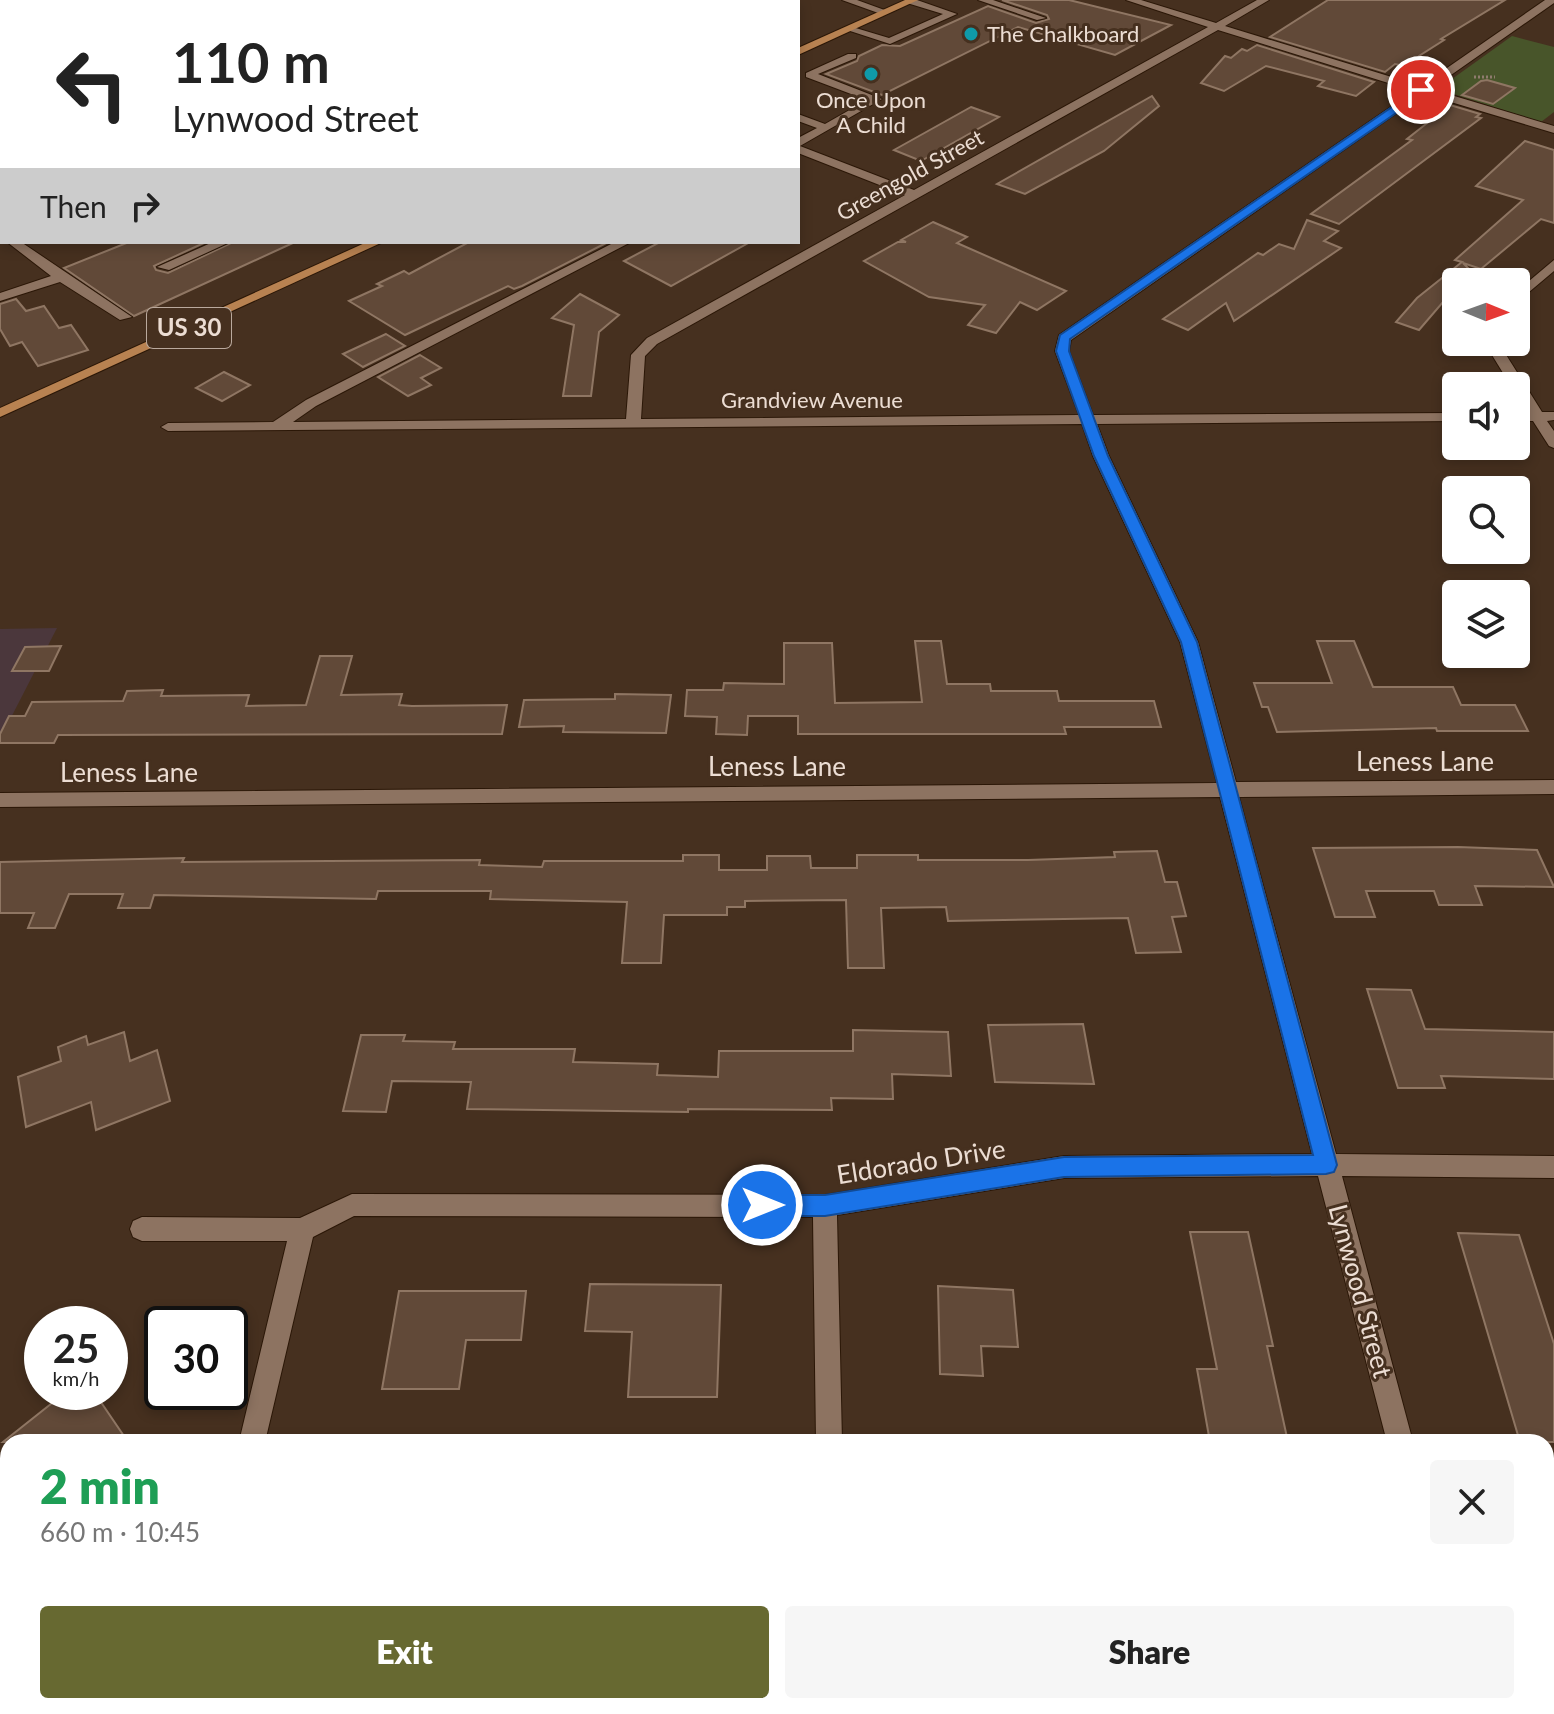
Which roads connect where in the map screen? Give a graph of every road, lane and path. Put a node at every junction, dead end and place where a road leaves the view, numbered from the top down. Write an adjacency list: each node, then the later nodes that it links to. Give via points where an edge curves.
1 (847, 0): 7 (street)
2 (1131, 0): 9 (street)
3 (1264, 0): 9 (street, Greengold Street)
4 (1552, 0): 18 (street, Lynwood Street)
5 (911, 1): 6 (street); 7 (main road)
6 (970, 6): 8 (street); 10 (street, via 890,41)
7 (885, 12): 10 (main road)
8 (1041, 18)
9 (1218, 26): 18 (street); 24 (street, Greengold Street)
10 (849, 29): 11 (main road)
11 (802, 48)
12 (852, 56): 14 (street)
13 (800, 67): 14 (street)
14 (813, 73): 17 (street); 20 (street, via 876,99)
15 (1469, 77): 16 (path)
16 (1495, 77)
17 (800, 79)
18 (1421, 90): 21 (street); 41 (street, Lynwood Street, via 1064,338 1062,351)
19 (800, 118): 20 (street)
20 (826, 128): 22 (street)
21 (1554, 130)
22 (800, 148)
23 (800, 149): 24 (street)
24 (916, 195): 42 (street, Greengold Street, via 652,341 638,355)
25 (16, 244): 31 (street)
26 (219, 244): 30 (street)
27 (373, 244): 36 (main road, US 30)
28 (621, 244): 43 (street, via 311,403)
29 (1554, 264): 32 (street)
30 (164, 267)
31 (61, 277): 33 (street); 34 (street)
32 (1530, 286)
33 (0, 297)
34 (125, 317)
35 (1500, 356): 38 (street)
36 (0, 413)
37 (1530, 416): 38 (street)
38 (1537, 416): 39 (street); 45 (street)
39 (1554, 416)
40 (1442, 417): 41 (street, Grandview Avenue)
41 (1088, 420): 42 (street, Grandview Avenue); 47 (street, Lynwood Street, via 1189,642)
42 (633, 423): 43 (street, Grandview Avenue)
43 (277, 426): 44 (street, Grandview Avenue)
44 (168, 427)
45 (1554, 443)
46 (1554, 787): 47 (street, Leness Lane)
47 (1227, 789): 48 (street, Leness Lane); 49 (street, Lynwood Street)
48 (0, 800)
49 (1326, 1165): 50 (street, Eldorado Drive); 51 (street, Eldorado Drive, via 1064,1167); 56 (street, Lynwood Street)
50 (1554, 1167)
51 (825, 1206): 53 (street, Eldorado Drive, via 352,1205); 55 (street)
52 (142, 1229): 53 (street)
53 (302, 1230): 54 (street)
54 (254, 1434)
55 (829, 1434)
56 (1398, 1434)

